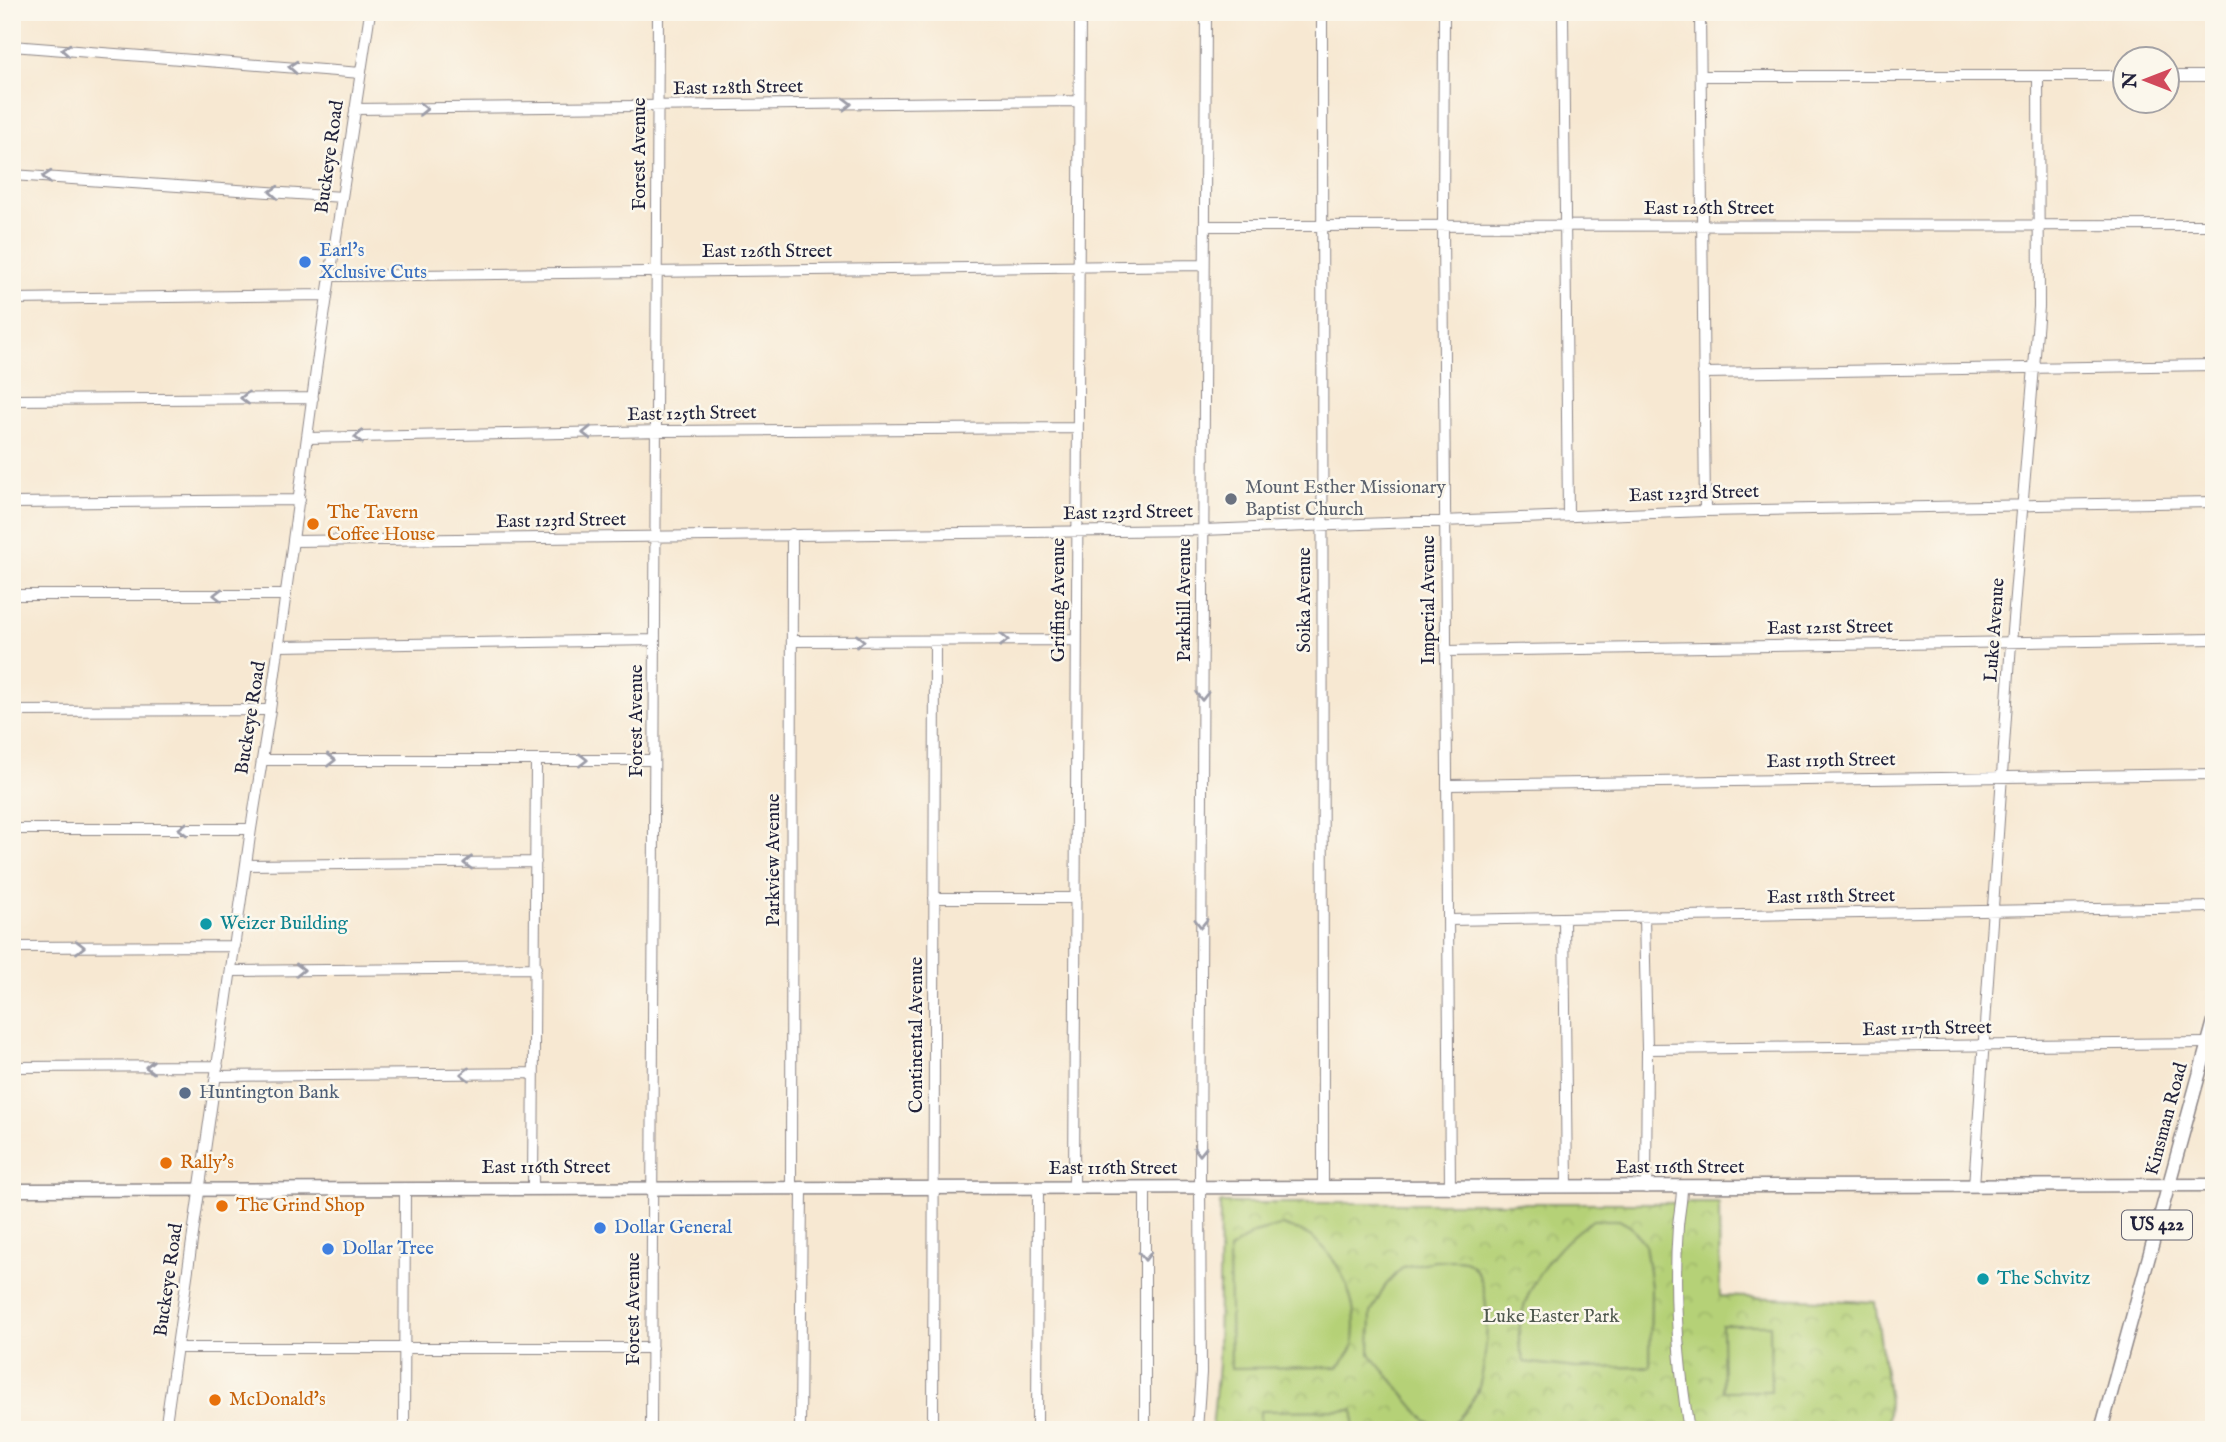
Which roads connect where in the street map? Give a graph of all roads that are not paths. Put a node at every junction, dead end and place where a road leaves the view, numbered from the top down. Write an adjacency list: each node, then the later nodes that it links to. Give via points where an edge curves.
1 (370, 12): 10 (street, Buckeye Road)
2 (658, 12): 17 (street, Forest Avenue)
3 (1080, 12): 16 (street, Griffing Avenue)
4 (1206, 12): 23 (street, Parkhill Avenue)
5 (1322, 12): 21 (street, Soika Avenue)
6 (1444, 12): 26 (street, Imperial Avenue)
7 (1563, 12): 27 (street)
8 (1700, 12): 11 (street)
9 (12, 46): 10 (street, one-way to 9)
10 (361, 73): 18 (street, Buckeye Road)
11 (1701, 76): 12 (street); 24 (street)
12 (2038, 76): 13 (street); 25 (street, Luke Avenue)
13 (2110, 76)
14 (2180, 76): 15 (street)
15 (2214, 76)
16 (1079, 101): 17 (street, East 128th Street, one-way to 16); 29 (street, Griffing Avenue)
17 (658, 107): 18 (street, East 128th Street, one-way to 17); 30 (street, Forest Avenue)
18 (355, 109): 20 (street, Buckeye Road)
19 (12, 174): 20 (street, one-way to 19)
20 (342, 197): 31 (street, Buckeye Road)
21 (1322, 225): 23 (street, East 126th Street); 26 (street, East 126th Street); 49 (street, Soika Avenue)
22 (2214, 225): 25 (street, East 126th Street)
23 (1205, 226): 28 (street, Parkhill Avenue)
24 (1701, 226): 25 (street, East 126th Street); 27 (street, East 126th Street); 36 (street)
25 (2038, 226): 35 (street, Luke Avenue, via 2039,307)
26 (1444, 227): 27 (street, East 126th Street); 48 (street, Imperial Avenue)
27 (1566, 227): 47 (street)
28 (1204, 265): 29 (street, East 126th Street); 50 (street, Parkhill Avenue)
29 (1078, 268): 30 (street, East 126th Street); 39 (street, Griffing Avenue)
30 (658, 270): 31 (street, East 126th Street); 40 (street, Forest Avenue)
31 (330, 276): 32 (street, Buckeye Road)
32 (327, 295): 33 (street); 37 (street, Buckeye Road)
33 (12, 299)
34 (2214, 365): 35 (street)
35 (2033, 368): 36 (street); 45 (street, Luke Avenue)
36 (1703, 373): 46 (street)
37 (313, 398): 38 (street, one-way to 38); 41 (street, Buckeye Road)
38 (12, 400)
39 (1077, 428): 40 (street, East 125th Street); 51 (street, Griffing Avenue)
40 (655, 432): 41 (street, East 125th Street, one-way to 41); 53 (street, Forest Avenue)
41 (308, 438): 42 (street, Buckeye Road)
42 (300, 500): 44 (street); 54 (street, Buckeye Road)
43 (2214, 502): 45 (street, East 123rd Street)
44 (12, 503)
45 (2022, 504): 46 (street, East 123rd Street); 62 (street, Luke Avenue)
46 (1705, 511): 47 (street, East 123rd Street)
47 (1568, 515): 48 (street, East 123rd Street)
48 (1446, 520): 49 (street, East 123rd Street); 64 (street, Imperial Avenue)
49 (1322, 524): 50 (street, East 123rd Street); 103 (street, Soika Avenue)
50 (1203, 530): 51 (street, East 123rd Street); 109 (street, Parkhill Avenue, one-way to 109)
51 (1077, 532): 52 (street, East 123rd Street); 59 (street, Griffing Avenue)
52 (792, 534): 53 (street, East 123rd Street); 60 (street, Parkview Avenue)
53 (655, 537): 54 (street, East 123rd Street); 58 (street, Forest Avenue)
54 (294, 541): 56 (street, Buckeye Road)
55 (12, 595): 56 (street, one-way to 55)
56 (286, 595): 63 (street, Buckeye Road)
57 (2214, 639): 62 (street, East 121st Street)
58 (655, 640): 63 (street); 69 (street, Forest Avenue)
59 (1076, 640): 61 (street, one-way to 59); 78 (street, Griffing Avenue)
60 (792, 641): 61 (street, one-way to 61); 101 (street, Parkview Avenue)
61 (935, 641): 77 (street, Continental Avenue)
62 (2011, 643): 64 (street, East 121st Street); 71 (street, Luke Avenue)
63 (279, 646): 65 (street, Buckeye Road)
64 (1446, 651): 72 (street, Imperial Avenue)
65 (270, 710): 66 (street); 67 (street, Buckeye Road)
66 (12, 711)
67 (262, 760): 68 (street, one-way to 68); 73 (street, Buckeye Road)
68 (536, 760): 69 (street, one-way to 69); 75 (street)
69 (654, 760): 100 (street, Forest Avenue)
70 (2214, 774): 71 (street, East 119th Street)
71 (2003, 776): 72 (street, East 119th Street); 80 (street, Luke Avenue)
72 (1449, 785): 83 (street, Imperial Avenue)
73 (251, 828): 74 (street, one-way to 74); 76 (street, Buckeye Road)
74 (12, 829)
75 (536, 862): 76 (street, one-way to 76); 86 (street)
76 (247, 865): 84 (street, Buckeye Road)
77 (934, 898): 78 (street); 102 (street, Continental Avenue)
78 (1076, 898): 107 (street, Griffing Avenue)
79 (2214, 907): 80 (street, East 118th Street)
80 (1993, 911): 81 (street, East 118th Street); 90 (street, Luke Avenue)
81 (1644, 917): 82 (street, East 118th Street); 91 (street)
82 (1564, 918): 83 (street, East 118th Street); 104 (street)
83 (1449, 920): 110 (street, Imperial Avenue)
84 (235, 946): 85 (street, one-way to 84); 87 (street, Buckeye Road)
85 (12, 947)
86 (536, 968): 87 (street, one-way to 86); 95 (street)
87 (231, 971): 94 (street, Buckeye Road)
88 (2214, 1021): 89 (main road, Kinsman Road / US 422)
89 (2207, 1043): 90 (street, East 117th Street); 92 (main road, Kinsman Road / US 422)
90 (1983, 1045): 91 (street, East 117th Street); 97 (street, Luke Avenue)
91 (1647, 1049): 111 (street)
92 (2208, 1059): 96 (main road, Kinsman Road / US 422)
93 (12, 1067): 94 (street, one-way to 93)
94 (218, 1071): 95 (street, one-way to 94); 114 (street, Buckeye Road)
95 (533, 1073): 99 (street)
96 (2168, 1184): 97 (main road, East 116th Street); 98 (main road, East 116th Street); 128 (main road, Kinsman Road / US 422)
97 (1974, 1185): 112 (main road, East 116th Street)
98 (2214, 1185)
99 (533, 1187): 100 (main road, East 116th Street); 105 (main road, East 116th Street)
100 (652, 1187): 101 (main road, East 116th Street); 117 (street, Forest Avenue)
101 (796, 1187): 102 (main road, East 116th Street); 122 (street, Parkview Avenue)
102 (934, 1187): 106 (main road, East 116th Street); 123 (street, Continental Avenue)
103 (1323, 1187): 109 (main road, East 116th Street); 110 (main road, East 116th Street)
104 (1567, 1187): 110 (main road, East 116th Street); 111 (main road, East 116th Street)
105 (405, 1188): 114 (main road, East 116th Street); 116 (street)
106 (1038, 1188): 107 (main road, East 116th Street); 124 (street)
107 (1074, 1188): 108 (main road, East 116th Street)
108 (1145, 1188): 109 (main road, East 116th Street); 125 (street, one-way to 125)
109 (1200, 1188): 126 (street, Parkhill Avenue)
110 (1450, 1188)
111 (1646, 1188): 112 (main road, East 116th Street)
112 (1682, 1188): 127 (street, via 1677,1300 1680,1375)
113 (12, 1190): 114 (main road, East 116th Street)
114 (198, 1191): 115 (street, Buckeye Road)
115 (177, 1348): 116 (street); 119 (street, Buckeye Road)
116 (405, 1348): 117 (street); 120 (street)
117 (652, 1348): 121 (street, Forest Avenue)
118 (2214, 1429): 129 (street)
119 (165, 1430)
120 (404, 1430)
121 (651, 1430)
122 (800, 1430)
123 (933, 1430)
124 (1037, 1430)
125 (1145, 1430)
126 (1197, 1430)
127 (1689, 1430)
128 (2101, 1430)
129 (2120, 1430)

